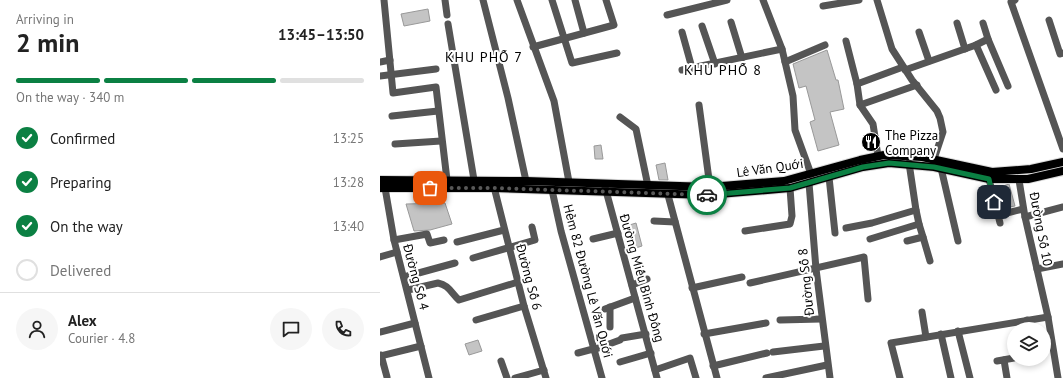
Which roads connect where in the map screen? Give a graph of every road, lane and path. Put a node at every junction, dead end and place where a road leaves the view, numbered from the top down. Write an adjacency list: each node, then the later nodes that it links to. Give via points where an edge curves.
1 (384, 0): 36 (street)
2 (445, 0): 14 (street)
3 (483, 0): 71 (street)
4 (552, 0): 25 (street)
5 (575, 0): 24 (street)
6 (606, 0): 24 (street, via 614,25)
7 (727, 0): 15 (street)
8 (763, 0): 31 (street)
9 (860, 0): 13 (street)
10 (877, 0): 42 (street, via 892,49)
11 (1016, 0): 58 (street, via 1011,2)
12 (518, 2): 30 (street)
13 (823, 6)
14 (447, 15)
15 (667, 16)
16 (1049, 20): 34 (street, via 1060,54)
17 (731, 22): 35 (street)
18 (957, 23): 32 (street)
19 (983, 23): 26 (street)
20 (448, 24): 70 (street)
21 (702, 26): 40 (street)
22 (682, 32): 41 (street)
23 (919, 32): 37 (street)
24 (584, 33): 25 (street)
25 (564, 38): 30 (street); 33 (street, via 572,63)
26 (988, 39): 29 (street); 49 (street)
27 (846, 41): 47 (street)
28 (825, 45): 39 (street)
29 (976, 45): 32 (street); 50 (street)
30 (533, 47): 72 (street, via 545,72 554,101)
31 (782, 49): 35 (street); 39 (street)
32 (965, 49): 37 (street)
33 (617, 52)
34 (1063, 53)
35 (742, 58): 40 (street)
36 (390, 60): 38 (street); 45 (street)
37 (929, 61): 42 (street)
38 (380, 62)
39 (785, 62): 65 (street, via 793,96 795,130)
40 (716, 64): 41 (street)
41 (692, 68): 44 (street)
42 (904, 68): 47 (street); 48 (street)
43 (436, 69): 45 (street)
44 (682, 70)
45 (391, 74): 46 (street); 53 (street, via 393,93 436,87)
46 (380, 76)
47 (857, 84): 52 (street)
48 (917, 85): 52 (street); 60 (street, via 937,110 942,125 942,139)
49 (1008, 86)
50 (996, 90)
51 (699, 105): 78 (street)
52 (860, 105): 59 (street, via 873,124)
53 (438, 111): 54 (street); 56 (street)
54 (392, 116)
55 (620, 117): 77 (street, via 636,128)
56 (441, 141): 57 (street); 69 (street)
57 (395, 144)
58 (1063, 149)
59 (878, 156): 60 (main road, Lê Văn Quới, via 896,154); 65 (main road, Lê Văn Quới)
60 (934, 159): 66 (main road, Lê Văn Quới, via 980,170)
61 (1063, 162): 66 (main road, Lê Văn Quới)
62 (909, 163): 63 (main road, Lê Văn Quới); 67 (main road, Lê Văn Quới, via 871,165); 85 (street)
63 (941, 168): 68 (main road, Lê Văn Quới); 104 (street)
64 (1063, 171): 66 (main road, Lê Văn Quới)
65 (811, 174): 78 (main road, Lê Văn Quới, via 768,183)
66 (1019, 175): 68 (main road, Lê Văn Quới); 84 (street, Đường Số 10)
67 (829, 177): 73 (main road, Lê Văn Quới); 97 (street)
68 (989, 179): 90 (street)
69 (447, 180): 70 (main road, Lê Văn Quới); 74 (main road, Lê Văn Quới)
70 (474, 180): 75 (main road, Lê Văn Quới)
71 (526, 181): 72 (main road, Lê Văn Quới); 75 (main road, Lê Văn Quới)
72 (569, 182): 76 (main road, Lê Văn Quới)
73 (809, 183): 79 (main road, Lê Văn Quới); 113 (street, Đường Số 8)
74 (382, 184): 75 (main road, Lê Văn Quới); 101 (street, Đường Số 4)
75 (493, 184): 80 (main road, Lê Văn Quới); 94 (street, Đường Số 6)
76 (604, 184): 77 (main road, Lê Văn Quới); 81 (street, Đường Miếu Bình Đông)
77 (648, 186): 78 (main road, Lê Văn Quới)
78 (710, 187)
79 (790, 188): 82 (main road, Lê Văn Quới, via 707,195); 95 (street, via 790,224)
80 (552, 190): 81 (main road, Lê Văn Quới); 143 (street, Hẻm 82 Đường Lê Văn Quới)
81 (606, 193): 82 (main road, Lê Văn Quới); 96 (street, Đường Miếu Bình Đông)
82 (668, 195): 89 (street)
83 (1063, 207): 87 (street)
84 (1023, 209): 86 (street); 87 (street, Đường Số 10)
85 (916, 210): 91 (street); 93 (street)
86 (1007, 212)
87 (1025, 217): 114 (street, Đường Số 10)
88 (654, 221): 89 (street)
89 (675, 222): 121 (street)
90 (1000, 223)
91 (919, 224): 98 (street); 100 (street)
92 (532, 227): 106 (street, via 535,240)
93 (846, 228)
94 (504, 230): 105 (street); 106 (street, Đường Số 6)
95 (745, 231)
96 (618, 233): 99 (street); 120 (street, Đường Miếu Bình Đông)
97 (835, 233)
98 (922, 237): 103 (street); 110 (street)
99 (593, 239)
100 (870, 239)
101 (394, 240): 102 (street, via 427,234 430,243); 107 (street, Đường Số 4)
102 (444, 240)
103 (907, 241)
104 (958, 241)
105 (457, 242)
106 (509, 248): 109 (street); 118 (street, Đường Số 6)
107 (397, 252): 108 (street); 115 (street, Đường Số 4)
108 (380, 257)
109 (472, 258)
110 (930, 261)
111 (455, 263): 115 (street)
112 (1063, 264): 114 (street)
113 (816, 269): 119 (street); 124 (street, via 864,257); 128 (street, Đường Số 8)
114 (1036, 269): 127 (street, Đường Số 10)
115 (404, 277): 122 (street, Đường Số 4)
116 (742, 277): 121 (street)
117 (647, 279): 120 (street)
118 (518, 282): 122 (street, via 458,300 443,284); 125 (street, Đường Số 6)
119 (750, 283)
120 (632, 285): 123 (street, Đường Miếu Bình Đông)
121 (692, 288): 138 (street)
122 (408, 290): 132 (street, Đường Số 4)
123 (636, 298): 134 (street, via 607,308); 137 (street, Đường Miếu Bình Đông)
124 (868, 299)
125 (524, 306): 129 (street); 152 (street, Đường Số 6)
126 (922, 312): 140 (street)
127 (1048, 317): 131 (street); 154 (street, Đường Số 10)
128 (821, 319): 130 (street); 142 (street, Đường Số 8)
129 (476, 320)
130 (780, 320)
131 (1027, 320): 135 (street)
132 (415, 323): 136 (street); 141 (street, Đường Số 4)
133 (766, 323): 138 (street)
134 (610, 327)
135 (958, 331): 139 (street); 169 (street)
136 (380, 332)
137 (646, 334): 143 (street, via 622,338); 145 (street, Đường Miếu Bình Đông)
138 (704, 334): 151 (street)
139 (941, 334): 140 (street); 168 (street)
140 (926, 337): 167 (street, via 891,343)
141 (421, 346): 146 (street); 157 (street, Đường Số 4)
142 (824, 346): 150 (street, Đường Số 8); 151 (street, via 770,352)
143 (593, 350): 144 (street); 161 (street, Hẻm 82 Đường Lê Văn Quới)
144 (578, 353)
145 (651, 353): 149 (street); 153 (street, Đường Miếu Bình Đông)
146 (380, 355): 156 (street)
147 (1007, 360): 170 (street, via 1000,361)
148 (501, 361): 158 (street)
149 (620, 362)
150 (827, 365): 155 (street); 166 (street, Đường Số 8)
151 (714, 366): 164 (street)
152 (544, 370): 159 (street); 160 (street, Đường Số 6)
153 (655, 370): 162 (street, Đường Miếu Bình Đông); 163 (street, via 690,358)
154 (1059, 373)
155 (787, 376): 165 (street)
156 (387, 377)
157 (429, 378)
158 (507, 378)
159 (515, 378)
160 (546, 378)
161 (602, 378)
162 (657, 378)
163 (696, 378)
164 (717, 378)
165 (766, 378)
166 (830, 378)
167 (900, 378)
168 (951, 378)
169 (970, 378)
170 (1007, 378)

